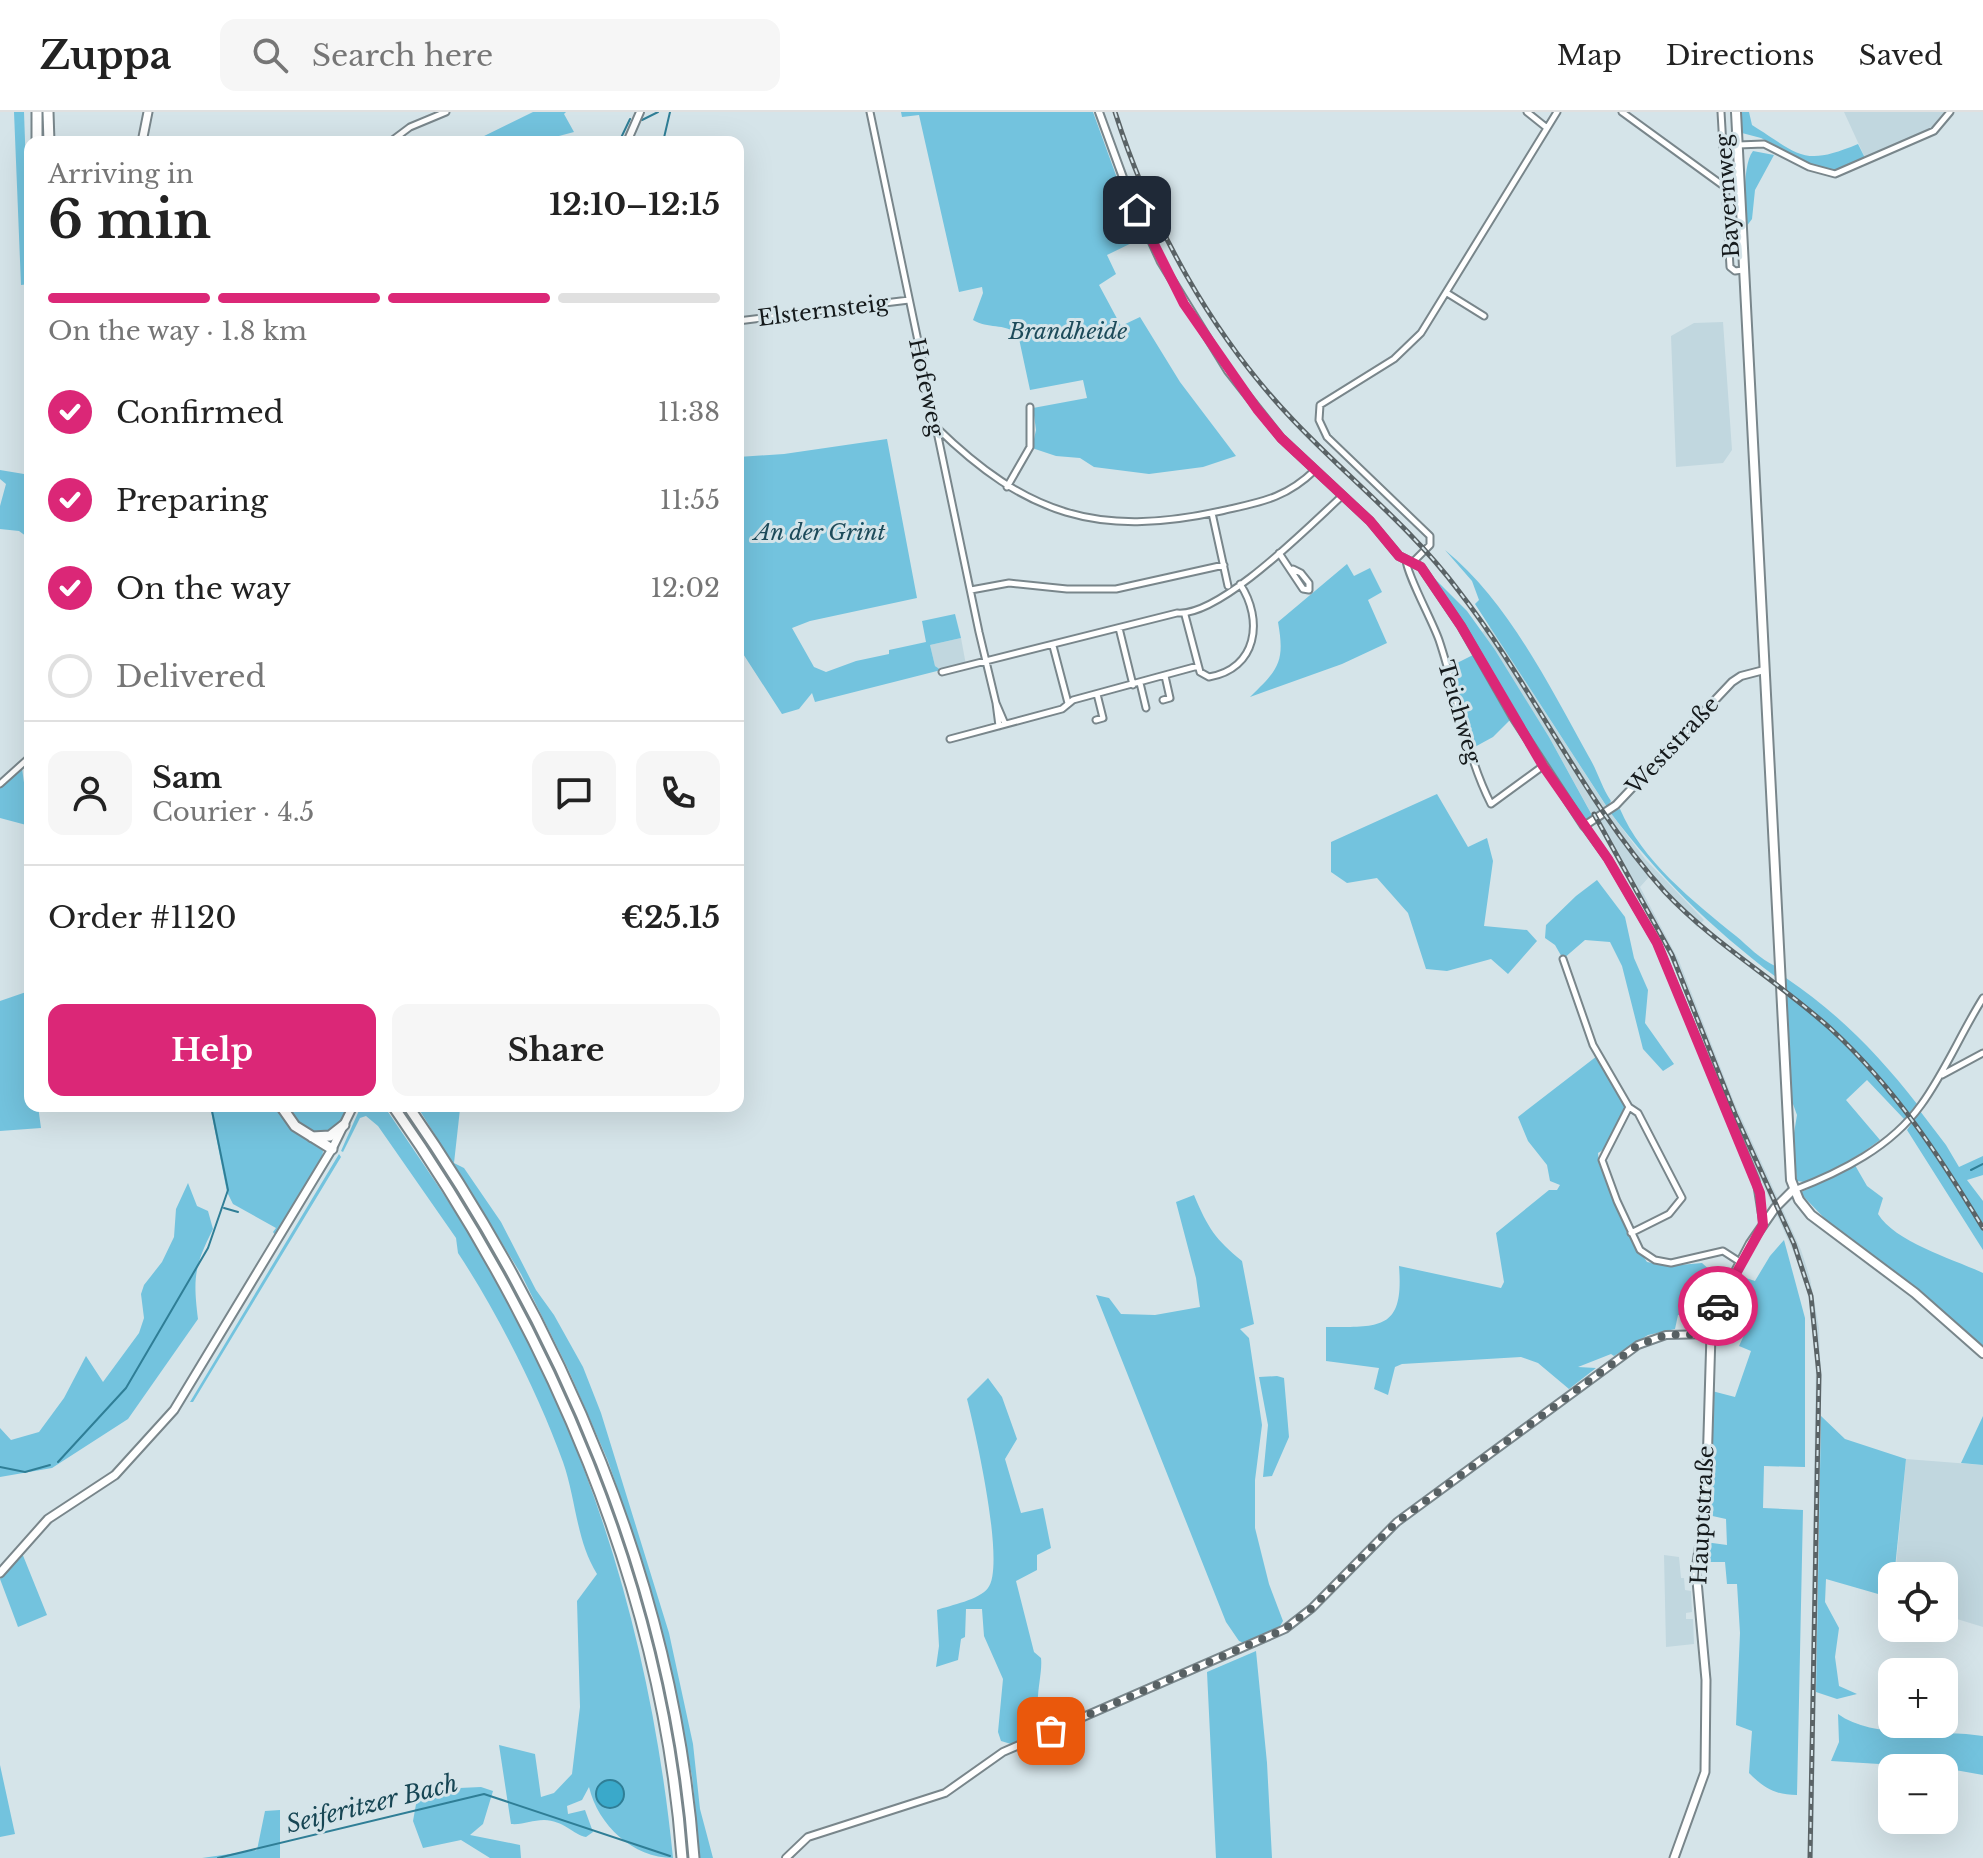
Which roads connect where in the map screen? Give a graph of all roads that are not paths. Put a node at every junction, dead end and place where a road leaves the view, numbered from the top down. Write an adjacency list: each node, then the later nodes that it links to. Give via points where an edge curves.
1 (37, 112): 15 (highway)
2 (48, 112): 16 (highway)
3 (148, 112): 17 (main road)
4 (446, 112): 18 (street)
5 (640, 112): 19 (street)
6 (870, 112): 24 (street, Hofeweg)
7 (1099, 112): 29 (street, via 1125,183 1184,304 1257,409)
8 (1527, 112): 14 (street)
9 (1557, 112): 14 (street)
10 (1622, 112): 21 (street)
11 (1721, 112): 21 (street, Bayernweg)
12 (1736, 112): 20 (main road)
13 (1950, 112): 20 (street, via 1934,131 1835,174 1764,144)
14 (1547, 128): 23 (street)
15 (37, 136)
16 (49, 136)
17 (143, 136)
18 (398, 136)
19 (630, 136)
20 (1738, 145): 22 (main road)
21 (1725, 188): 22 (street, Bayernweg, via 1730,267)
22 (1743, 270): 47 (main road)
23 (1447, 293): 25 (street); 34 (street, via 1408,348 1326,399 1318,411 1327,437 1430,536 1430,545)
24 (909, 300): 26 (street, Elsternsteig); 28 (street, Hofeweg)
25 (1484, 316)
26 (744, 320)
27 (1030, 407): 30 (street, via 1030,447)
28 (935, 427): 30 (street); 41 (street, Hofeweg)
29 (1315, 470): 31 (street); 32 (street, via 1279,497)
30 (1007, 487): 32 (street, via 1085,518 1151,522)
31 (1342, 496): 33 (street); 34 (street)
32 (1212, 513): 35 (street)
33 (1279, 553): 36 (street); 38 (street)
34 (1410, 560): 37 (street); 40 (street, Teichweg, via 1407,568)
35 (1224, 565): 39 (street); 41 (street, via 1116,589 1009,583)
36 (1293, 569)
37 (1430, 582): 40 (street); 59 (street)
38 (1240, 584): 42 (street); 46 (street, via 1255,616 1248,653 1235,667 1215,676 1204,675)
39 (1228, 586)
40 (1418, 588): 59 (street, Teichweg, via 1491,804)
41 (971, 590): 45 (street, Hofeweg)
42 (1185, 615): 43 (street); 46 (street)
43 (1119, 628): 44 (street); 50 (street)
44 (1053, 645): 45 (street); 53 (street)
45 (987, 663): 48 (street); 56 (street, Hofeweg)
46 (1198, 666): 49 (street)
47 (1764, 670): 61 (street, Weststraße, via 1732,682 1616,805); 74 (main road)
48 (942, 672)
49 (1165, 676): 50 (street); 52 (street, via 1170,698)
50 (1137, 684): 51 (street); 54 (street)
51 (1097, 694): 53 (street); 55 (street, via 1103,718)
52 (1163, 700)
53 (1068, 703): 56 (street)
54 (1146, 708)
55 (1096, 720)
56 (1002, 725): 57 (street)
57 (950, 739)
58 (24, 762): 60 (street)
59 (1543, 766): 61 (street)
60 (0, 784)
61 (1584, 826): 75 (street, via 1657,943 1756,1180)
62 (1565, 962): 66 (street, via 1593,1045)
63 (1983, 998): 65 (street)
64 (1983, 1053): 65 (street)
65 (1939, 1077): 74 (street, via 1901,1127 1835,1174)
66 (1629, 1107): 76 (street, via 1602,1160); 76 (street, via 1638,1113 1682,1198 1669,1214)
67 (285, 1112): 72 (highway)
68 (350, 1112): 71 (main road)
69 (397, 1112): 81 (highway, via 494,1262 581,1443 645,1639)
70 (412, 1112): 82 (highway, via 505,1256 553,1350 610,1483 668,1691)
71 (344, 1125): 72 (highway, via 330,1136); 73 (main road)
72 (310, 1137): 73 (highway)
73 (332, 1149): 80 (main road, via 174,1410 115,1475 53,1515)
74 (1793, 1190): 75 (main road, Hauptstraße); 79 (main road, via 1811,1215 1915,1293)
75 (1763, 1225): 77 (main road, Hauptstraße)
76 (1631, 1233): 77 (street, via 1640,1250 1655,1260 1683,1263 1723,1251)
77 (1740, 1262): 78 (main road, Hauptstraße, via 1714,1315)
78 (1711, 1334): 83 (street, via 1666,1335 1638,1345 1397,1522 1285,1629 1003,1752 945,1793 808,1837); 84 (main road, Hauptstraße, via 1706,1502 1696,1570 1706,1680 1705,1772)
79 (1983, 1353)
80 (0, 1573)
81 (682, 1858)
82 (694, 1858)
83 (786, 1858)
84 (1674, 1858)

